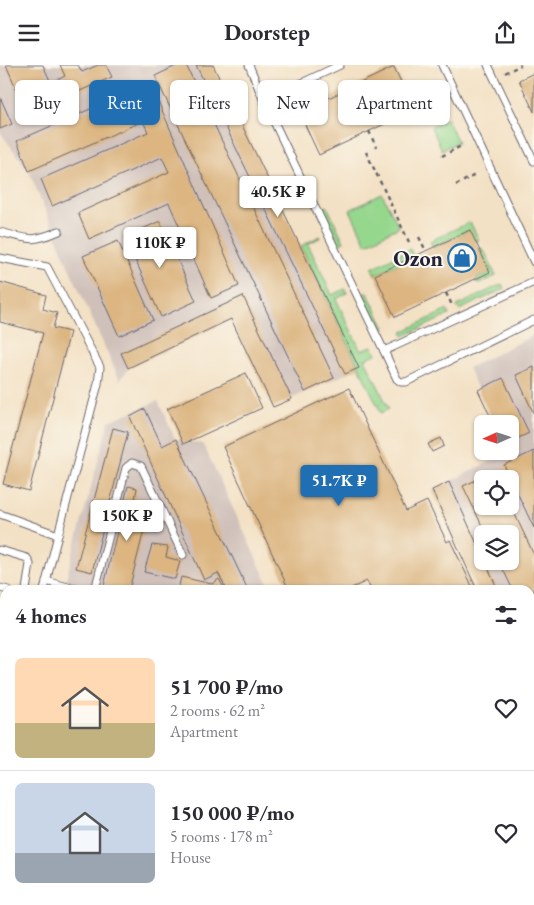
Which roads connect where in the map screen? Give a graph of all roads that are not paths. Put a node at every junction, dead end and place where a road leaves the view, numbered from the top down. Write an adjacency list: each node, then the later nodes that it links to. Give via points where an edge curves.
1 (249, 65): 6 (lane)
2 (340, 65): 5 (lane)
3 (442, 65): 12 (lane)
4 (488, 65): 8 (lane)
5 (308, 80)
6 (258, 87)
7 (276, 125): 15 (lane)
8 (534, 161)
9 (60, 231): 10 (lane, via 31,240)
10 (0, 232)
11 (0, 258): 17 (lane, via 47,267 100,367)
12 (534, 262)
13 (534, 282): 15 (lane)
14 (534, 320): 15 (lane, via 406,382 397,379)
15 (384, 351)
16 (0, 514): 17 (lane)
17 (58, 535): 20 (lane)
18 (0, 550): 21 (lane, via 27,558 30,564)
19 (183, 555): 24 (lane, via 141,466 132,463 126,468)
20 (46, 581): 22 (lane); 23 (lane)
21 (27, 585)
22 (45, 585)
23 (61, 585)
24 (95, 585)

